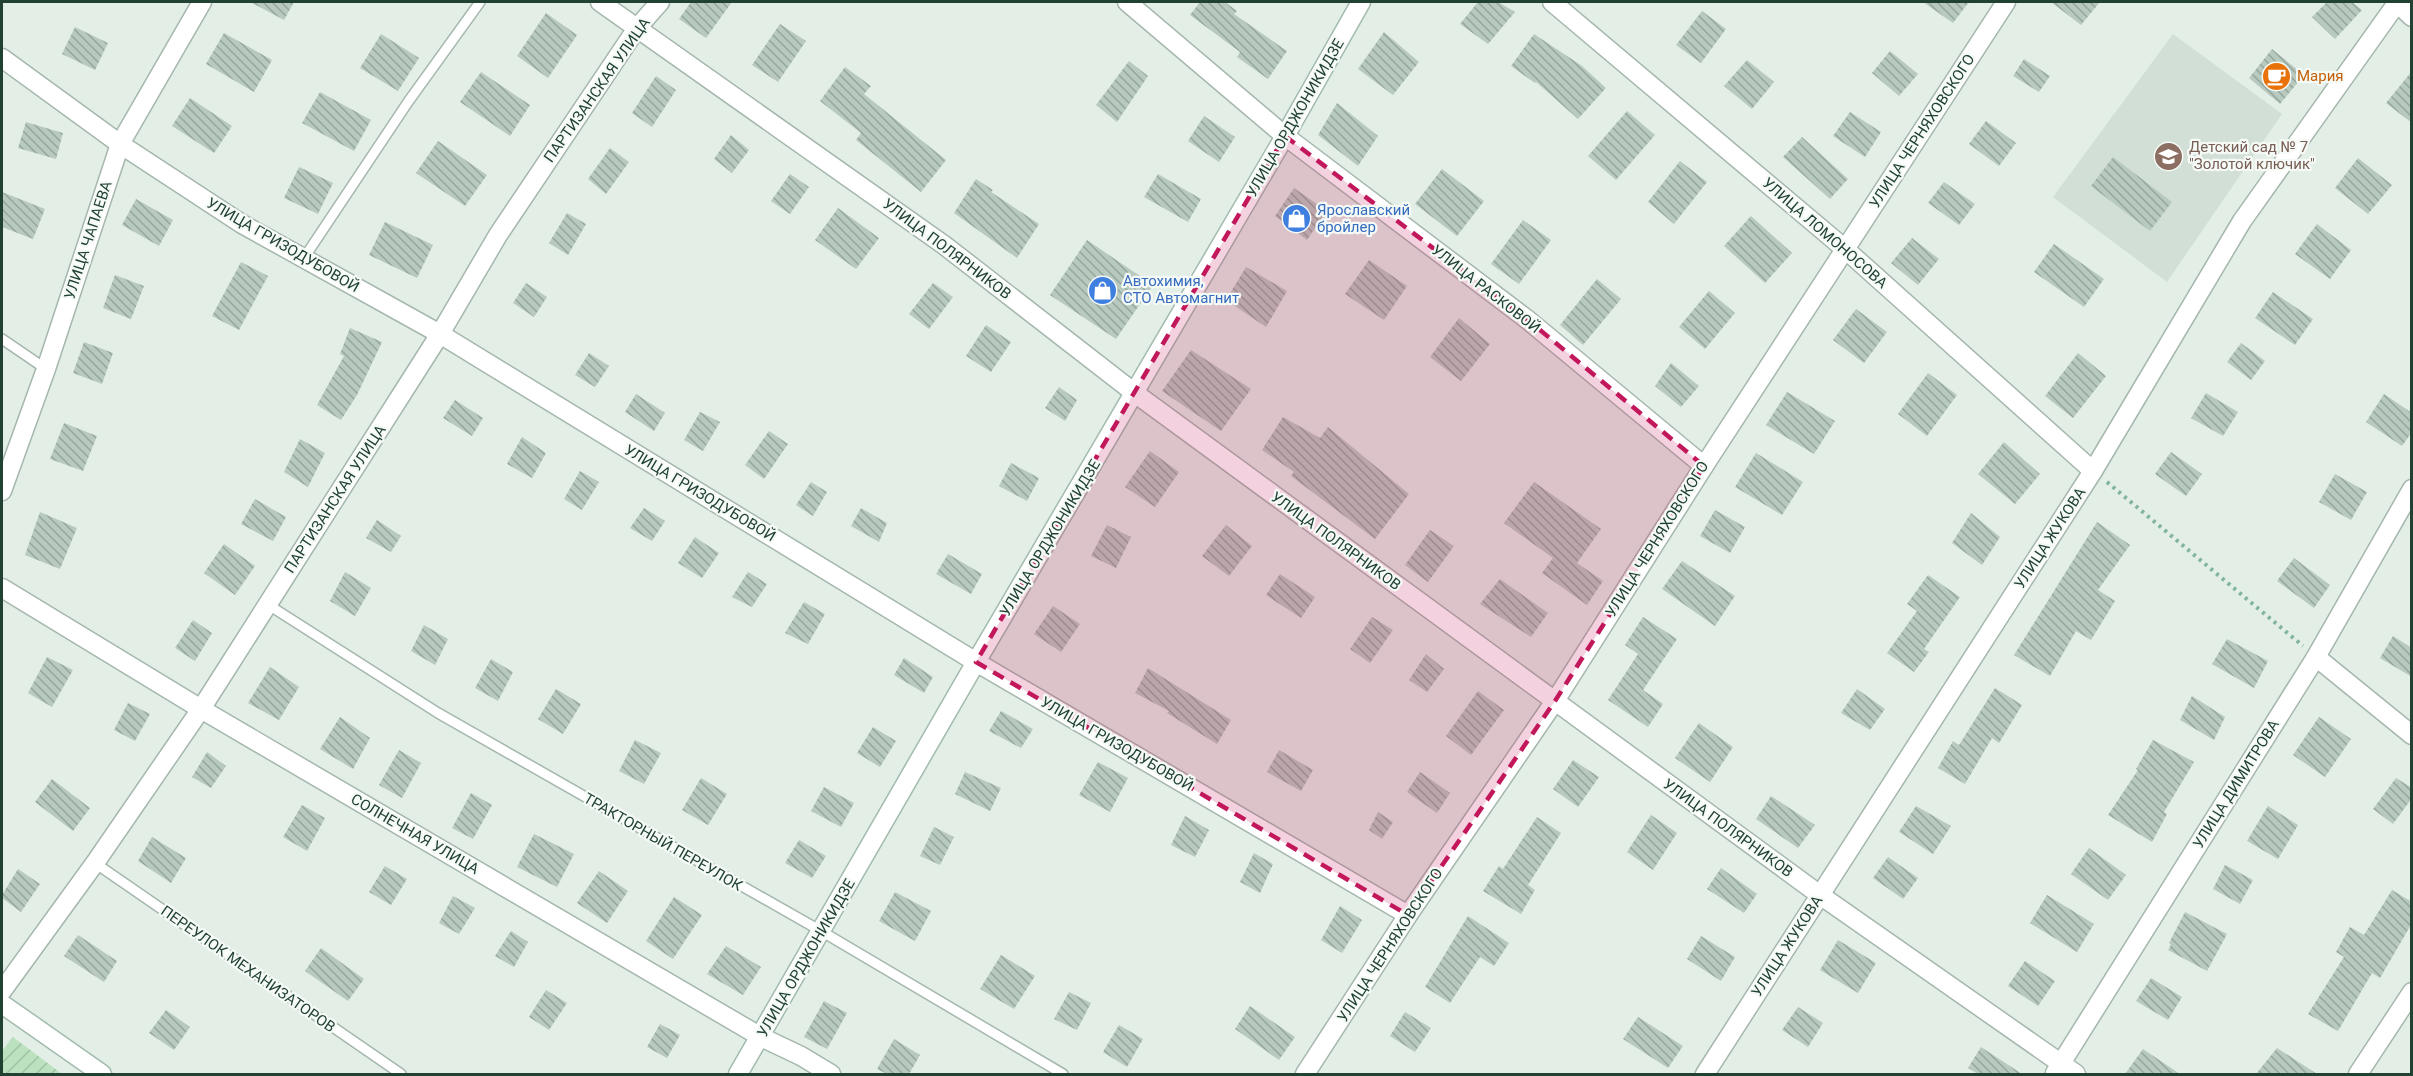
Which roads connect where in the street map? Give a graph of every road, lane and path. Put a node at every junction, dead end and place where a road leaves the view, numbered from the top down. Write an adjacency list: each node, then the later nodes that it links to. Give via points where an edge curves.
1 (202, 2): 14 (street, УЛИЦА ЧАПАЕВА)
2 (480, 2): 16 (lane)
3 (600, 2): 11 (street, УЛИЦА ПОЛЯРНИКОВ)
4 (660, 2): 11 (street, ПАРТИЗАНСКАЯ УЛИЦА)
5 (1127, 2): 13 (street, УЛИЦА РАСКОВОЙ)
6 (1361, 2): 13 (street, УЛИЦА ОРДЖОНИКИДЗЕ)
7 (1552, 2): 15 (street, УЛИЦА ЛОМОНОСОВА)
8 (2006, 2): 15 (street, УЛИЦА ЧЕРНЯХОВСКОГО)
9 (2396, 2): 10 (street); 22 (street, УЛИЦА ЖУКОВА, via 2242,221)
10 (2412, 16)
11 (637, 28): 17 (street, ПАРТИЗАНСКАЯ УЛИЦА, via 498,235); 20 (street, УЛИЦА ПОЛЯРНИКОВ, via 944,245)
12 (2, 58): 14 (street, УЛИЦА ГРИЗОДУБОВОЙ)
13 (1286, 136): 20 (street, УЛИЦА ОРДЖОНИКИДЗЕ); 21 (street, УЛИЦА РАСКОВОЙ, via 1528,320)
14 (120, 144): 16 (street, УЛИЦА ГРИЗОДУБОВОЙ, via 242,224); 19 (street, УЛИЦА ЧАПАЕВА)
15 (1845, 249): 21 (street, УЛИЦА ЧЕРНЯХОВСКОГО); 22 (street, УЛИЦА ЛОМОНОСОВА)
16 (304, 258): 17 (street, УЛИЦА ГРИЗОДУБОВОЙ)
17 (440, 334): 26 (street, ПАРТИЗАНСКАЯ УЛИЦА); 28 (street, УЛИЦА ГРИЗОДУБОВОЙ)
18 (2, 339): 19 (lane)
19 (46, 369): 24 (street, УЛИЦА ЧАПАЕВА)
20 (1136, 394): 28 (street, УЛИЦА ОРДЖОНИКИДЗЕ); 29 (street, УЛИЦА ПОЛЯРНИКОВ)
21 (1704, 466): 29 (street, УЛИЦА ЧЕРНЯХОВСКОГО)
22 (2093, 471): 27 (path); 33 (street, УЛИЦА ЖУКОВА)
23 (2412, 489): 27 (street, УЛИЦА ДИМИТРОВА)
24 (2, 491)
25 (2, 588): 30 (street, СОЛНЕЧНАЯ УЛИЦА)
26 (267, 604): 30 (street, ПАРТИЗАНСКАЯ УЛИЦА); 35 (lane, ТРАКТОРНЫЙ ПЕРЕУЛОК, via 438,712)
27 (2316, 657): 31 (street); 40 (street, УЛИЦА ДИМИТРОВА)
28 (976, 662): 34 (street, УЛИЦА ГРИЗОДУБОВОЙ); 35 (street, УЛИЦА ОРДЖОНИКИДЗЕ)
29 (1555, 701): 33 (street, УЛИЦА ПОЛЯРНИКОВ); 34 (street, УЛИЦА ЧЕРНЯХОВСКОГО)
30 (201, 709): 32 (street, ПАРТИЗАНСКАЯ УЛИЦА); 39 (street, СОЛНЕЧНАЯ УЛИЦА)
31 (2412, 735)
32 (95, 863): 36 (street, ПАРТИЗАНСКАЯ УЛИЦА); 42 (lane, ПЕРЕУЛОК МЕХАНИЗАТОРОВ)
33 (1820, 895): 40 (street, УЛИЦА ПОЛЯРНИКОВ); 47 (street, УЛИЦА ЖУКОВА)
34 (1408, 915): 46 (street, УЛИЦА ЧЕРНЯХОВСКОГО)
35 (821, 931): 39 (street, УЛИЦА ОРДЖОНИКИДЗЕ); 45 (lane, ТРАКТОРНЫЙ ПЕРЕУЛОК)
36 (2, 991)
37 (2412, 992): 49 (street)
38 (2, 1004): 41 (street)
39 (761, 1037): 43 (street, УЛИЦА ОРДЖОНИКИДЗЕ); 44 (street, СОЛНЕЧНАЯ УЛИЦА)
40 (2057, 1069): 48 (street, УЛИЦА ПОЛЯРНИКОВ)
41 (102, 1074)
42 (401, 1074)
43 (738, 1074)
44 (831, 1074)
45 (1063, 1074)
46 (1305, 1074)
47 (1705, 1074)
48 (2076, 1074)
49 (2358, 1074)

